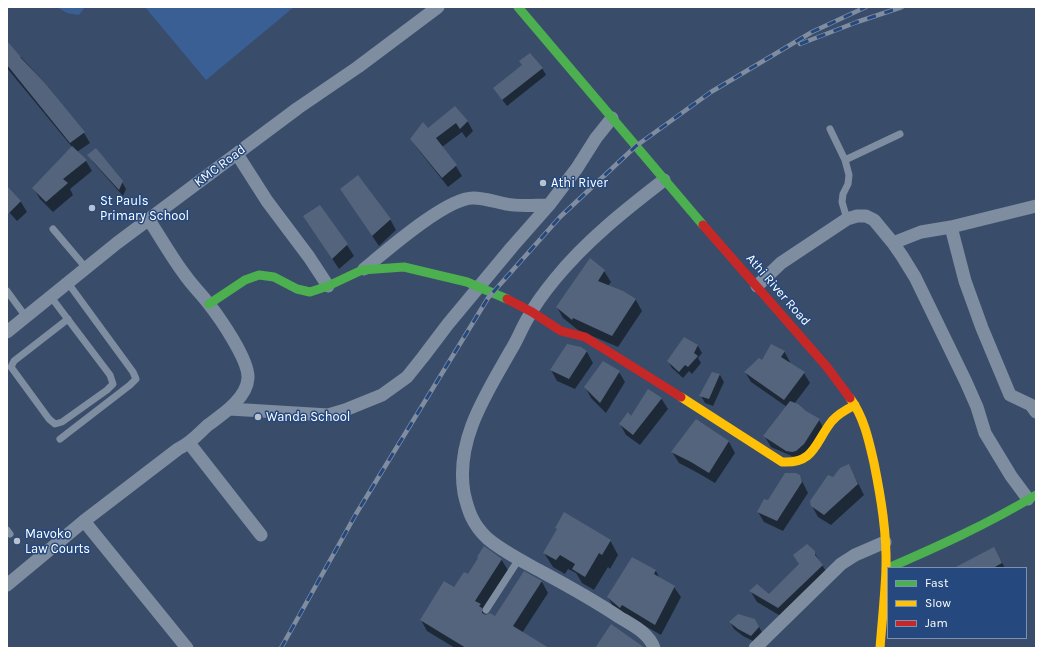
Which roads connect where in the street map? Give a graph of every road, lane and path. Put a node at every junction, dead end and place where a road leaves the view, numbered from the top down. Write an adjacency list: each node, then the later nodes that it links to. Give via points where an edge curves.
1 (438, 7): 6 (street, KMC Road)
2 (519, 7): 3 (street, Athi River Road)
3 (612, 118): 8 (street, Athi River Road); 9 (street)
4 (830, 129): 7 (lane)
5 (900, 134): 7 (lane)
6 (237, 154): 12 (street, KMC Road); 19 (street)
7 (845, 160): 11 (lane, via 849,175 842,202)
8 (664, 180): 20 (street, Athi River Road); 25 (street, via 613,220 556,278)
9 (549, 205): 17 (street, via 508,204 472,198 460,200 409,232); 21 (street)
10 (1036, 206): 13 (street)
11 (847, 219): 15 (street, via 866,216 874,220); 20 (street, via 780,263)
12 (149, 220): 16 (street, KMC Road); 24 (street, via 185,275)
13 (952, 227): 15 (street, via 921,232); 31 (street, via 965,281 1010,395 1031,405)
14 (52, 229): 16 (lane)
15 (893, 243): 34 (street, via 915,277 966,382 986,433 1011,476)
16 (86, 268): 18 (street, KMC Road)
17 (362, 270): 19 (street); 21 (street, via 404,267)
18 (68, 283): 23 (street, KMC Road); 32 (lane, via 136,379)
19 (328, 286): 24 (street, via 310,292 274,277 259,275 246,280)
20 (757, 286): 29 (street, Athi River Road, via 827,367)
21 (478, 287): 25 (street); 30 (street, via 407,377 382,395 328,415)
22 (7, 291): 26 (lane)
23 (51, 296): 26 (street, KMC Road); 27 (lane)
24 (209, 304): 30 (street, via 238,349 247,370 248,378 244,391)
25 (532, 312): 29 (street, via 561,331 585,337 782,462 792,464 807,458 837,415); 38 (street, via 476,415 463,459 467,507 477,528)
26 (26, 317): 28 (street, KMC Road)
27 (68, 319): 27 (lane, via 14,361 11,367 55,424 62,422 113,384 110,375)
28 (7, 332)
29 (854, 405): 37 (street, Athi River Road, via 869,439 881,497)
30 (230, 409): 33 (street)
31 (1036, 412)
32 (60, 439)
33 (189, 444): 35 (street, via 178,449); 36 (street)
34 (1032, 497): 39 (street, via 944,544)
35 (84, 521): 41 (street); 43 (street)
36 (261, 535)
37 (885, 542): 40 (street, Athi River Road); 45 (street, via 841,564)
38 (519, 559): 42 (lane); 44 (street, via 587,596 638,629 652,641)
39 (891, 567)
40 (886, 569): 46 (street, Athi River Road)
41 (7, 585)
42 (486, 610)
43 (186, 648)
44 (654, 648)
45 (755, 648)
46 (880, 648)

